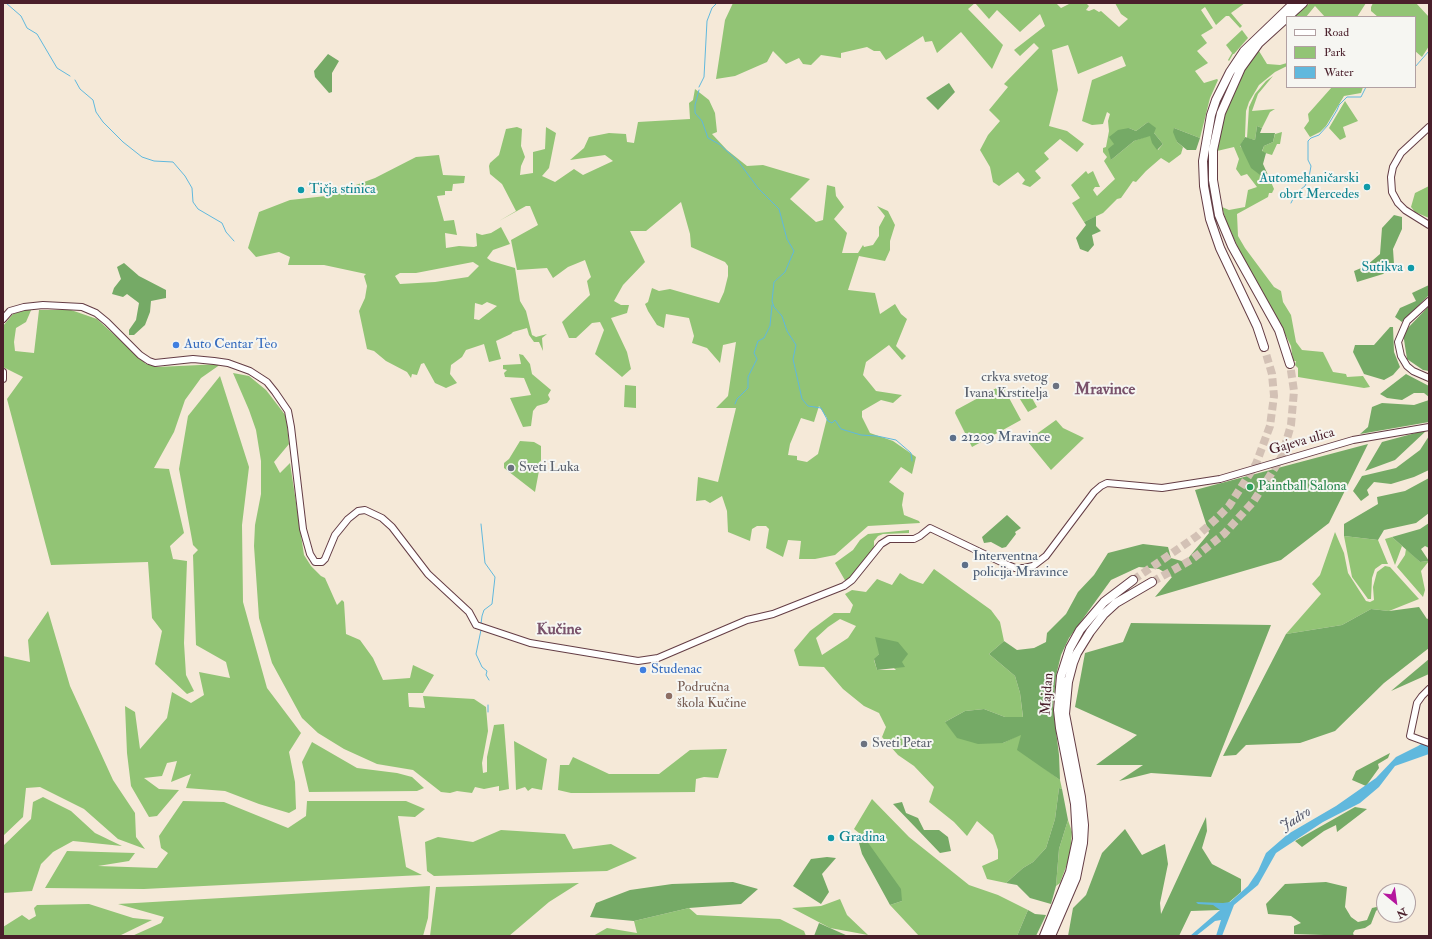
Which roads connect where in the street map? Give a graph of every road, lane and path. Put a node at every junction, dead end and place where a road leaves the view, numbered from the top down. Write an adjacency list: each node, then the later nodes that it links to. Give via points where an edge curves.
1 (1289, 3): 4 (highway)
2 (1294, 3): 4 (highway)
3 (1303, 3): 5 (highway)
4 (1285, 11): 13 (highway, via 1244,51 1223,86 1212,115 1203,161 1204,186 1210,219 1220,248 1257,326)
5 (1289, 16)
6 (1286, 18): 14 (highway, via 1259,43 1231,86 1221,113 1213,150 1213,180 1219,215 1232,246 1279,330)
7 (1429, 128): 9 (main road)
8 (1429, 131): 9 (main road)
9 (1422, 134): 10 (main road, via 1401,153 1393,167 1391,186 1395,198 1405,210)
10 (1429, 225)
11 (1429, 301): 16 (main road, via 1403,326 1398,342 1401,356 1407,366)
12 (3, 319): 18 (main road, Gajeva ulica, via 10,312 24,307 82,307 108,322 149,361 214,361 228,363 258,375 276,392 288,412 303,529 315,562 319,563 325,559 335,536 351,516 362,510 370,511 392,527 428,574 469,612 476,625 530,643 638,661 658,658 747,620 773,614 828,593 848,583 881,544 890,539 914,539 930,528 1015,568 1024,568 1033,566 1046,556 1101,486 1112,483 1162,488 1220,479 1353,440)
13 (1264, 347)
14 (1290, 364)
15 (3, 372): 17 (main road)
16 (1429, 378)
17 (3, 379)
18 (1429, 426)
19 (1133, 580): 21 (highway, via 1091,615 1077,636)
20 (1152, 582): 21 (highway, via 1116,603 1104,614)
21 (1069, 663): 24 (highway, Majdan, via 1059,691 1075,804 1081,825)
22 (1429, 689): 23 (main road, via 1417,703 1410,736)
23 (1429, 743)
24 (1059, 909): 25 (highway); 26 (highway)
25 (1044, 936)
26 (1051, 936)

